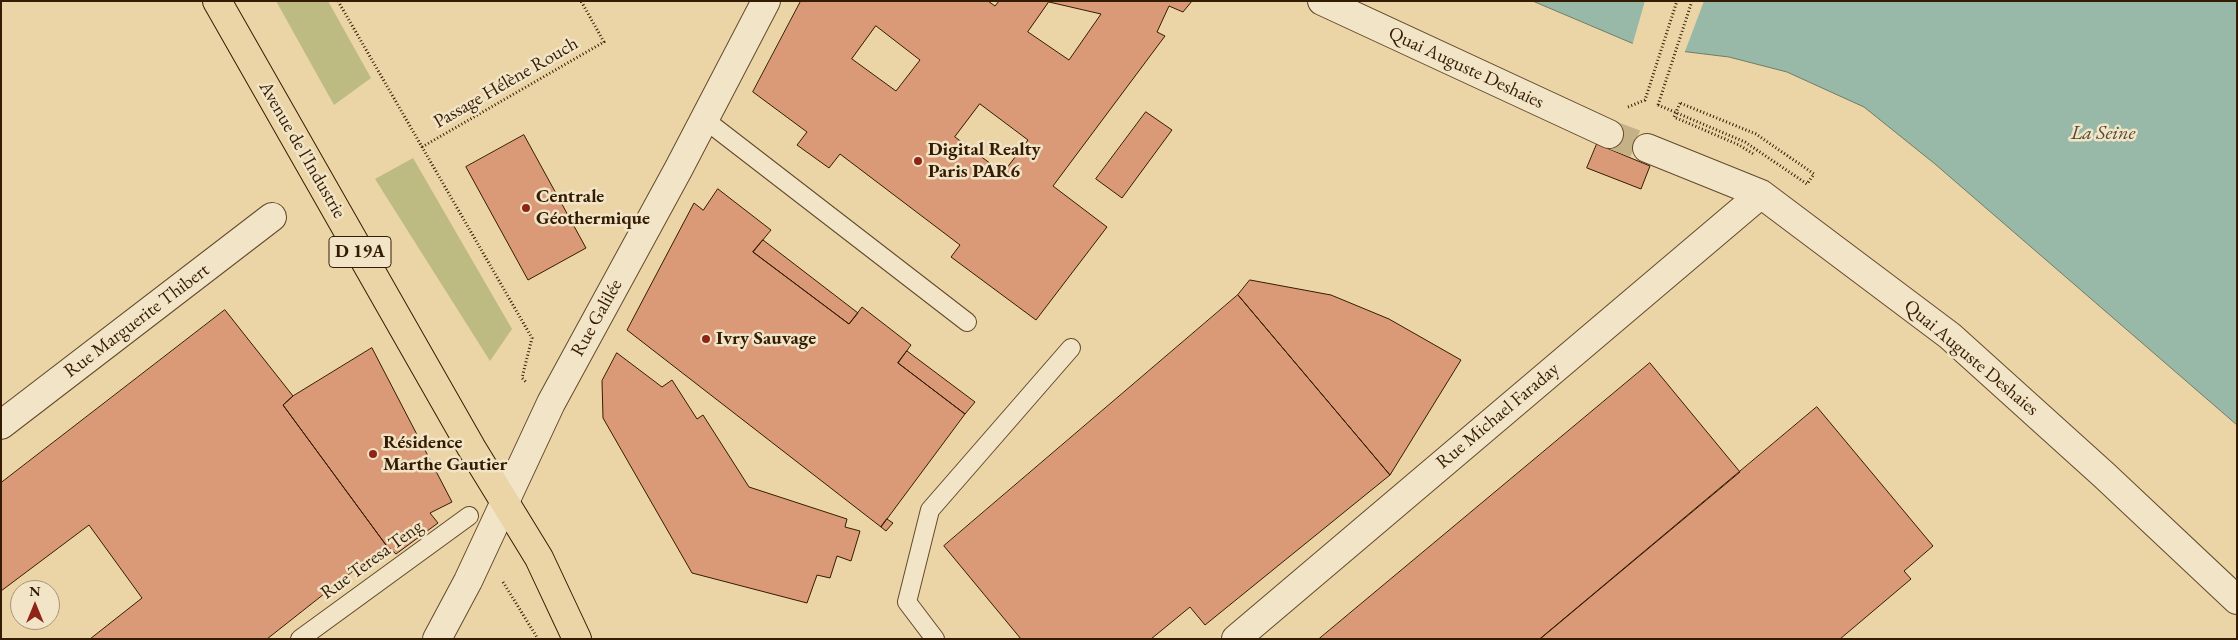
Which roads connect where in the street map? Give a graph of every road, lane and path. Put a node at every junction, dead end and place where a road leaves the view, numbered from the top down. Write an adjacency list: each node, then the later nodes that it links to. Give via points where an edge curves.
1 (217, 1): 20 (main road, Avenue de l'Industrie / D 19A)
2 (338, 1): 11 (path)
3 (581, 1): 11 (path, Passage Hélène Rouch, via 604,42)
4 (766, 1): 9 (street, Rue Galilée)
5 (1322, 1): 10 (street, Quai Auguste Deshaies)
6 (1677, 1): 8 (path, via 1646,100)
7 (1692, 1): 13 (path, bridge, via 1658,105 1676,113 1744,142 1807,184 1814,174 1756,134 1680,103 1677,110 1674,117 1739,145)
8 (1625, 108)
9 (704, 120): 16 (lane); 18 (street, Rue Galilée)
10 (1610, 134)
11 (422, 147): 18 (path, via 532,338 522,378)
12 (1647, 148): 14 (street, Quai Auguste Deshaies)
13 (1786, 175)
14 (1761, 194): 22 (street, Quai Auguste Deshaies, via 1950,336 2104,474); 27 (street, Rue Michael Faraday)
15 (272, 217): 19 (street, Rue Marguerite Thibert)
16 (967, 322)
17 (1071, 348): 26 (lane, via 930,510 908,602)
18 (551, 403): 20 (street, Rue Galilée)
19 (1, 425)
20 (504, 501): 24 (street, Rue Galilée, via 468,581); 25 (main road, Avenue de l'Industrie / D 19A, via 539,558)
21 (469, 516): 23 (lane, Rue Teresa Teng)
22 (2237, 600)
23 (300, 639)
24 (437, 639)
25 (577, 639)
26 (935, 639)
27 (1236, 639)

